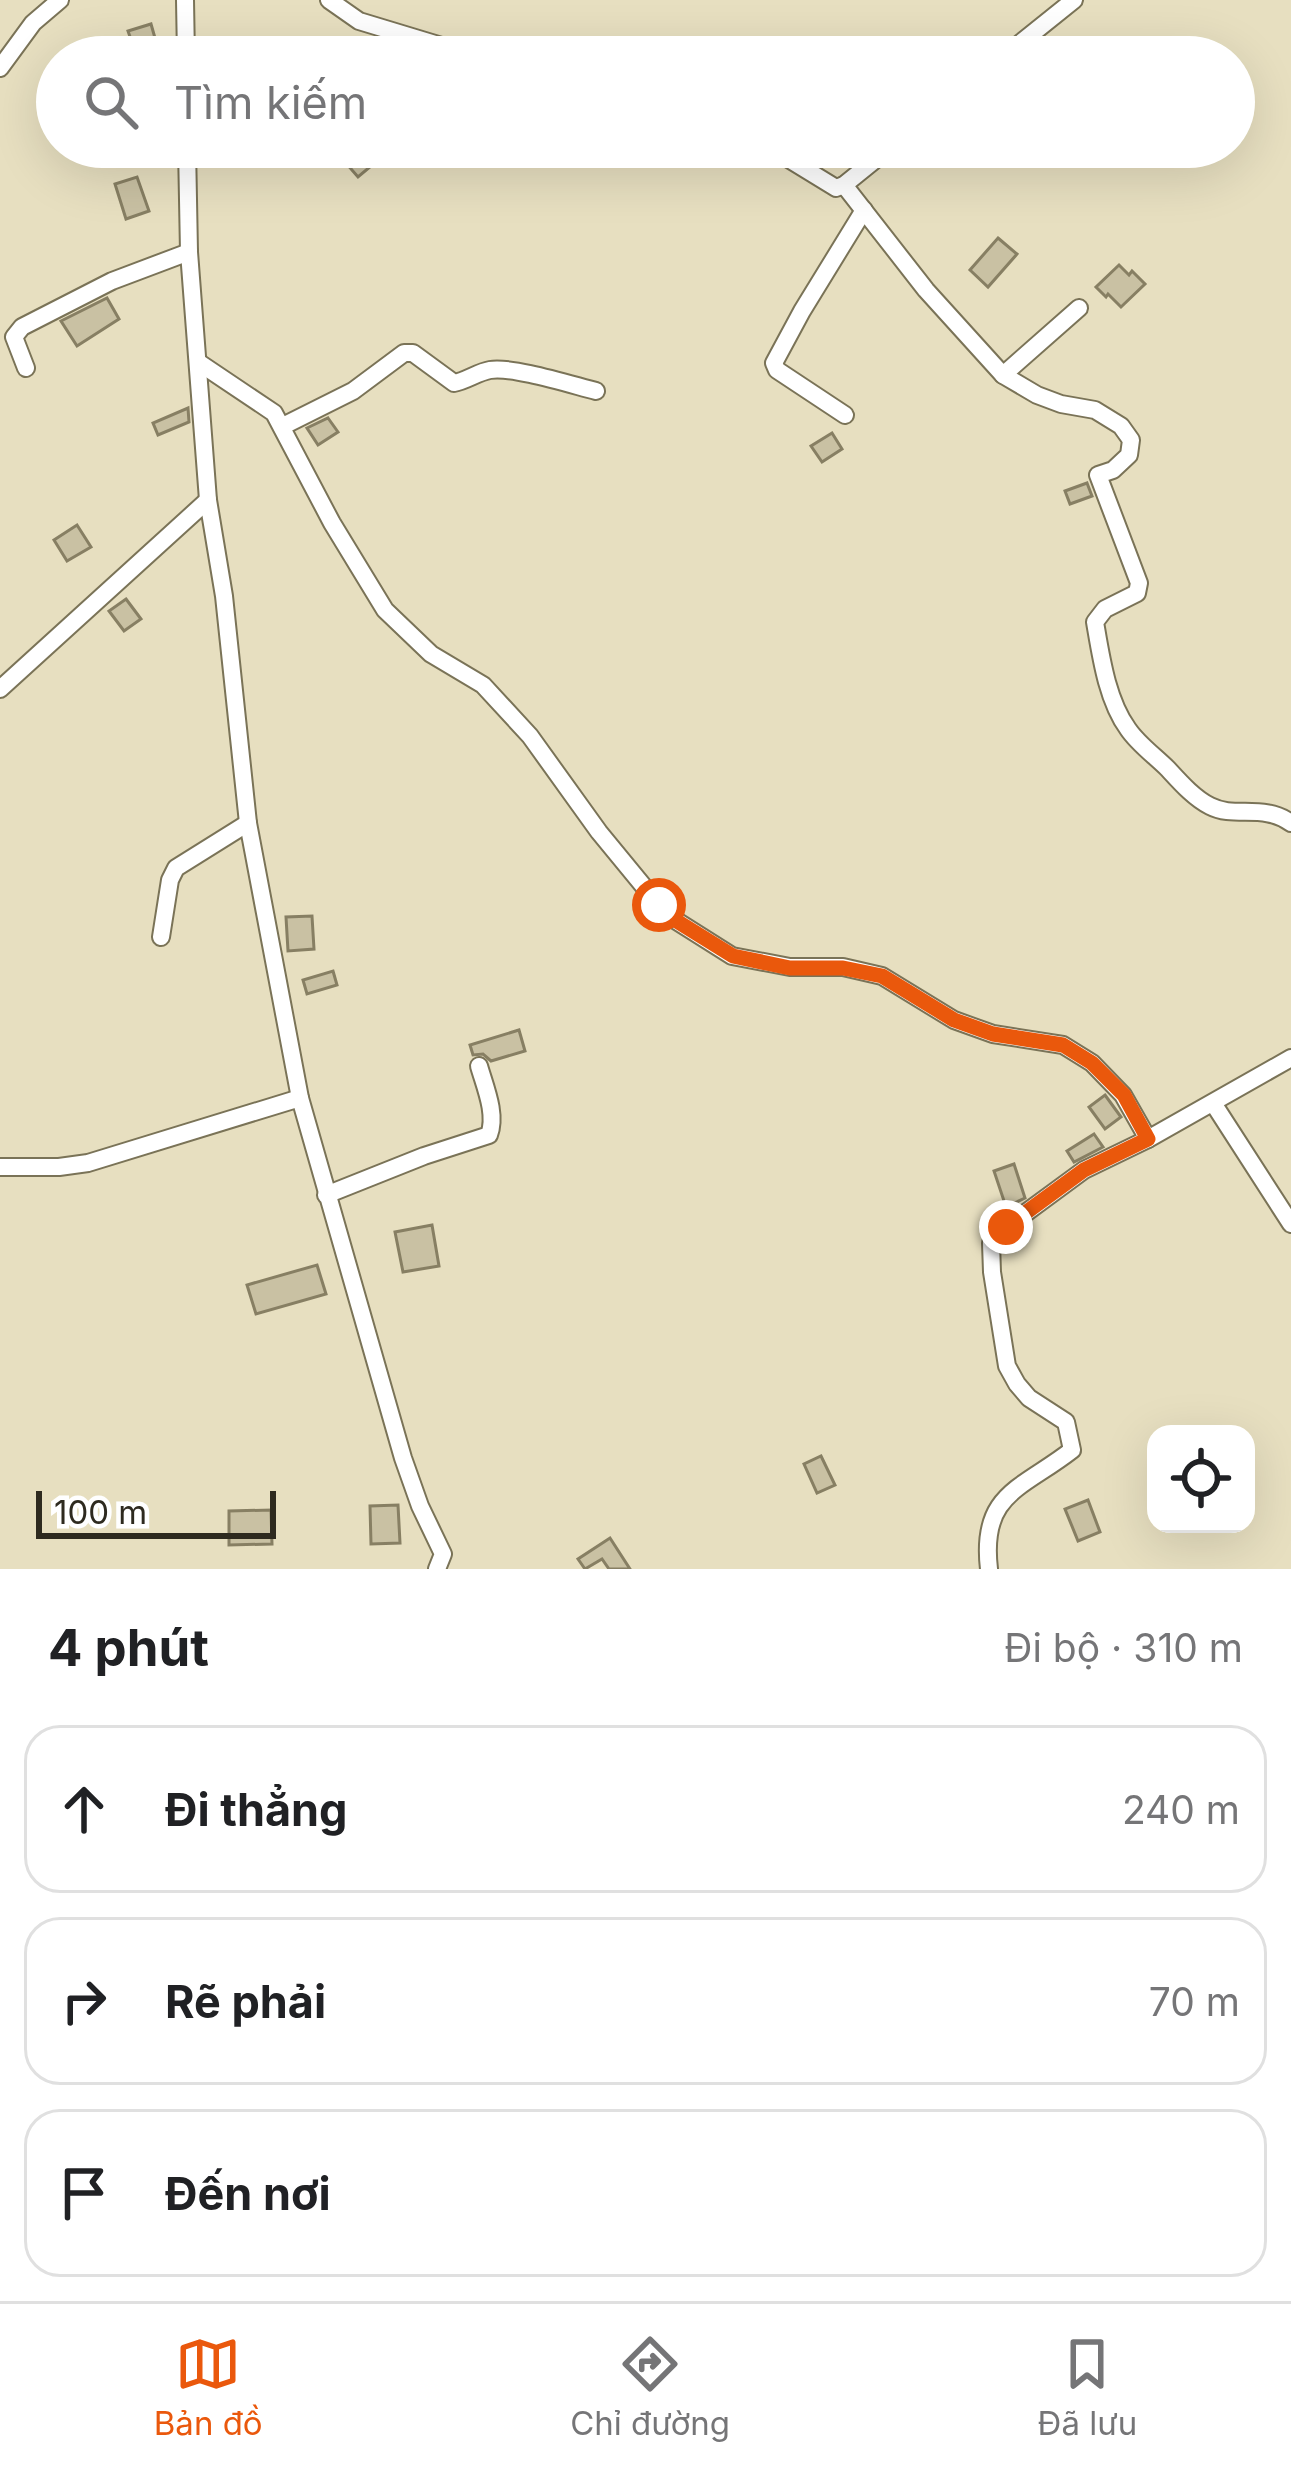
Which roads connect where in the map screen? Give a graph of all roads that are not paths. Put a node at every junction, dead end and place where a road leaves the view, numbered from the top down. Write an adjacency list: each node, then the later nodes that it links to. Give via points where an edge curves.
1 (60, 0): 8 (street)
2 (185, 0): 5 (street)
3 (329, 0): 6 (street)
4 (1074, 0): 7 (street)
5 (186, 36)
6 (399, 36)
7 (1029, 36)
8 (0, 68)
9 (188, 168): 14 (street)
10 (802, 168): 12 (street)
11 (865, 168): 12 (street)
12 (844, 185): 13 (street)
13 (864, 210): 18 (street); 20 (street, via 774,363)
14 (189, 252): 16 (street); 17 (street, via 22,327 14,338)
15 (1079, 308): 18 (street)
16 (198, 362): 21 (street); 22 (street)
17 (26, 368)
18 (1003, 375): 25 (street, via 1061,404 1095,410 1131,440 1129,455 1098,475 1139,584 1095,622 1129,731 1211,807)
19 (596, 391): 21 (street, via 508,371 454,383 404,353 353,392)
20 (845, 415)
21 (283, 426): 31 (street, via 385,610 431,654 483,686 530,736 675,920 733,956 882,976 954,1020 1063,1045 1124,1095)
22 (208, 500): 23 (street); 24 (street)
23 (0, 689)
24 (248, 823): 26 (street, via 176,868); 29 (street)
25 (1291, 823)
26 (161, 937)
27 (1291, 1058): 30 (street)
28 (479, 1066): 33 (street, via 489,1135)
29 (301, 1098): 32 (street, via 88,1162); 33 (street)
30 (1214, 1103): 31 (street); 34 (street)
31 (1148, 1139): 36 (street, via 1084,1170 991,1243 1007,1366 1029,1398 1066,1422 1072,1450 1013,1490 989,1522)
32 (0, 1167)
33 (326, 1195): 35 (street)
34 (1291, 1224)
35 (442, 1564)
36 (989, 1569)

